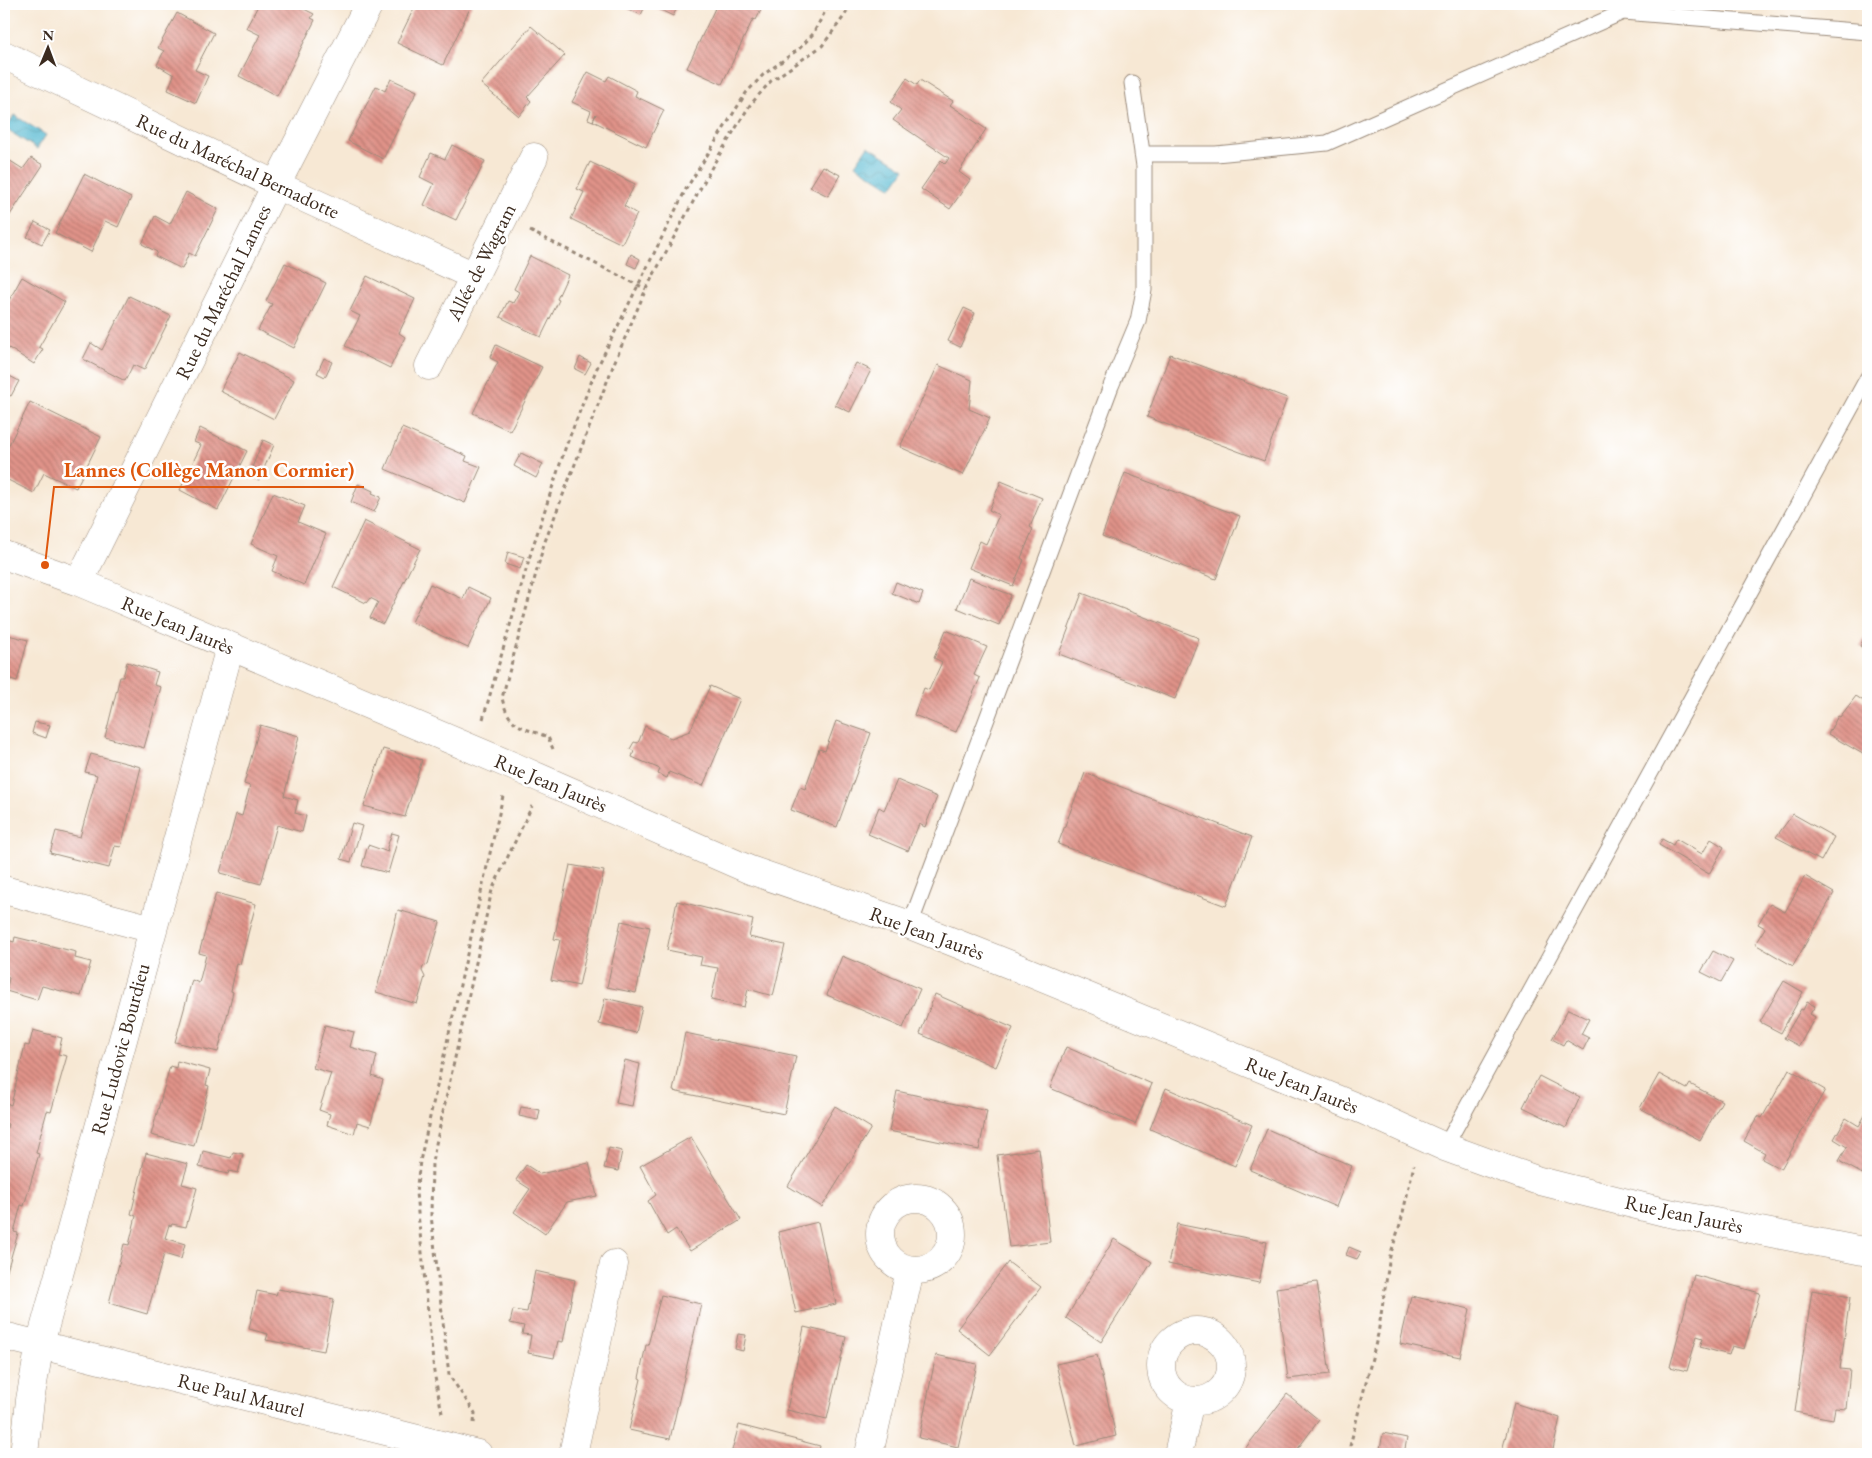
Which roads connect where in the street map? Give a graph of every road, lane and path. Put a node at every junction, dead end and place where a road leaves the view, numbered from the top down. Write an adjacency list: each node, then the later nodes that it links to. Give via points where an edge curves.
1 (369, 4): 9 (street, Rue du Maréchal Lannes)
2 (830, 4): 12 (path, via 813,34 800,48 763,75 746,93 686,189)
3 (851, 4): 13 (path, via 822,46 771,81 750,105)
4 (1868, 32): 7 (lane, via 1623,12 1327,143 1216,154)
5 (4, 55): 9 (street, Rue du Maréchal Bernadotte)
6 (1132, 83): 7 (lane)
7 (1142, 154): 23 (lane, via 1144,290 1138,321)
8 (534, 157): 10 (street, Allée de Wagram)
9 (276, 185): 11 (street, Rue du Maréchal Bernadotte); 17 (street, Rue du Maréchal Lannes)
10 (504, 217): 11 (street, Allée de Wagram); 12 (path)
11 (474, 276): 14 (street, Allée de Wagram)
12 (638, 285): 13 (path); 19 (path, via 596,370 566,446 532,549)
13 (646, 289): 20 (path, via 544,544 502,698 505,713 516,724 548,736 553,750)
14 (429, 366)
15 (1868, 377): 25 (lane)
16 (4, 555): 17 (street, Rue Jean Jaurès)
17 (80, 582): 18 (street, Rue Jean Jaurès)
18 (230, 647): 20 (street, Rue Jean Jaurès); 24 (street, Rue Ludovic Bourdieu)
19 (482, 724)
20 (543, 779): 23 (street, Rue Jean Jaurès, via 750,870); 33 (path, via 492,890 432,1162 431,1215 450,1375 475,1413)
21 (505, 790): 32 (path, via 420,1161 416,1193 434,1372)
22 (4, 890): 24 (street)
23 (910, 925): 25 (street, Rue Jean Jaurès)
24 (153, 929): 30 (street, Rue Ludovic Bourdieu)
25 (1435, 1142): 26 (street, Rue Jean Jaurès, via 1536,1180 1664,1212); 38 (path, via 1415,1164 1390,1256 1378,1334)
26 (1868, 1252)
27 (614, 1264): 35 (street)
28 (910, 1270): 36 (street)
29 (4, 1336): 30 (street, Rue Paul Maurel)
30 (40, 1344): 33 (street, Rue Paul Maurel); 34 (street, Rue Ludovic Bourdieu)
31 (1190, 1401): 37 (street)
32 (443, 1418)
33 (474, 1453)
34 (24, 1454)
35 (573, 1454)
36 (869, 1454)
37 (1178, 1454)
38 (1348, 1454)

